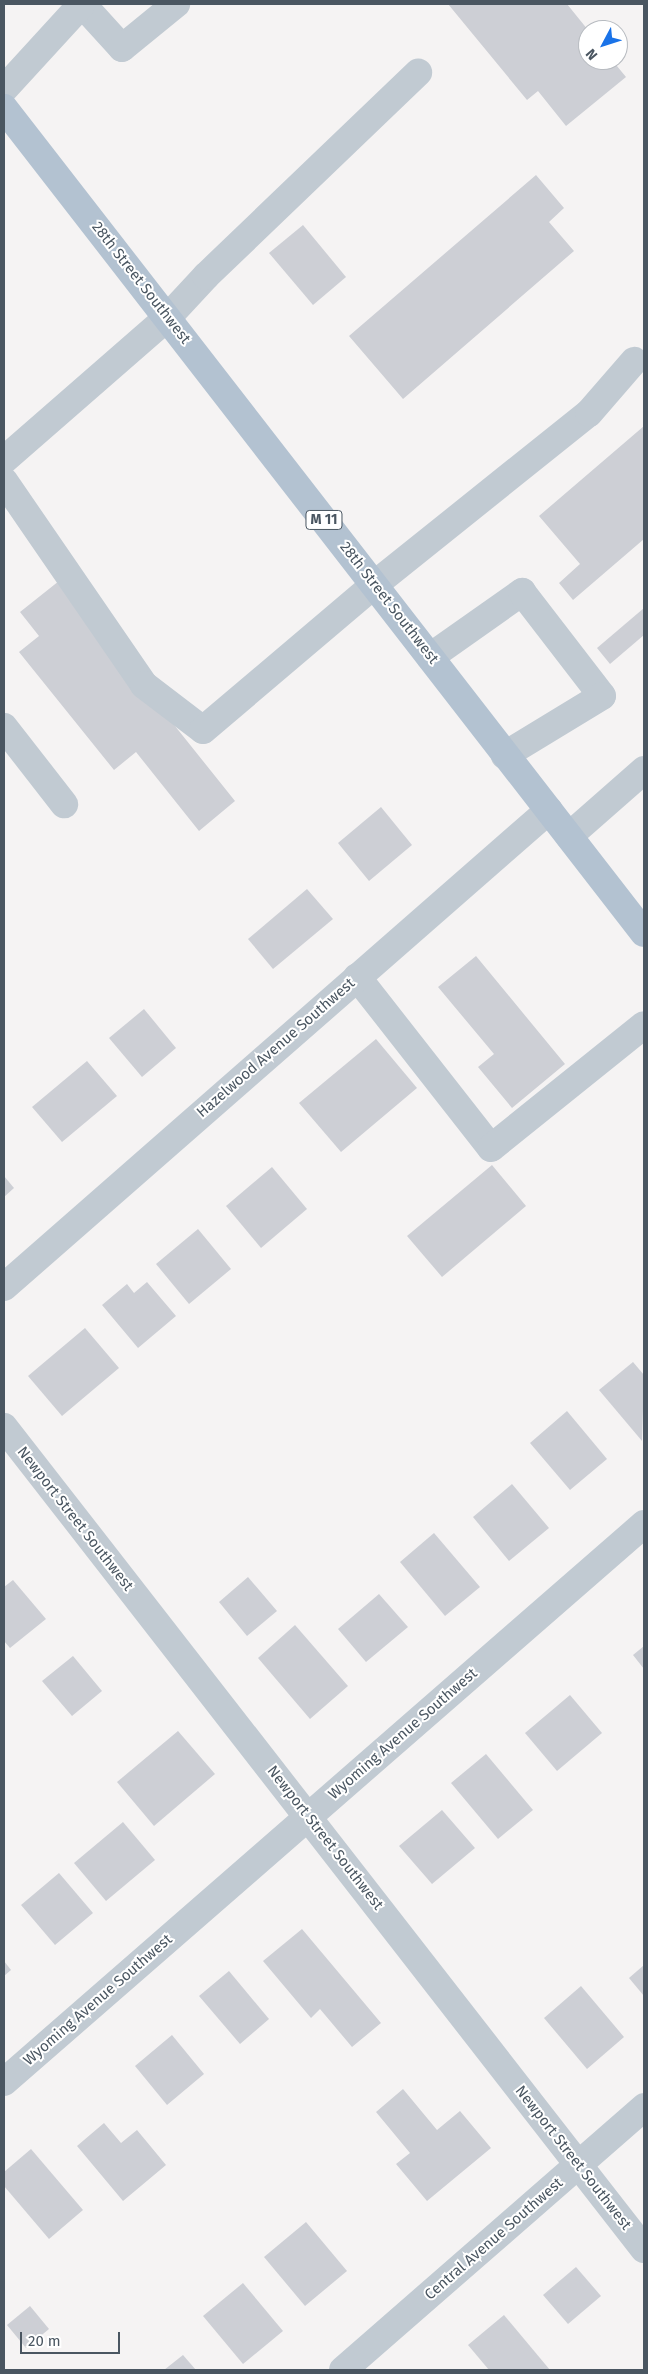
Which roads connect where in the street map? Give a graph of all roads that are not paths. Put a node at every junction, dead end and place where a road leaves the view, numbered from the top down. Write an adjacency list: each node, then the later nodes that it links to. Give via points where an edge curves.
1 (83, 4): 2 (street, via 122,48); 4 (street)
2 (176, 4)
3 (418, 73): 6 (street, via 206,276)
4 (4, 89)
5 (4, 108): 6 (main road, 28th Street Southwest / M 11)
6 (168, 317): 8 (street); 10 (main road, 28th Street Southwest / M 11)
7 (634, 360): 10 (street, via 590,413)
8 (4, 460)
9 (4, 481): 10 (street, via 144,685 203,730)
10 (374, 584): 11 (main road, 28th Street Southwest / M 11)
11 (430, 657): 13 (main road, 28th Street Southwest / M 11); 13 (street, via 522,592 602,696)
12 (4, 727): 15 (street)
13 (505, 754): 16 (main road, 28th Street Southwest / M 11)
14 (644, 770): 17 (street)
15 (64, 804)
16 (548, 810): 17 (main road, 28th Street Southwest / M 11); 19 (street, Hazelwood Avenue Southwest)
17 (569, 836): 18 (main road, 28th Street Southwest / M 11)
18 (644, 933)
19 (358, 977): 20 (street, via 491,1148); 21 (street, Hazelwood Avenue Southwest)
20 (644, 1025)
21 (4, 1287)
22 (4, 1428): 24 (street, Newport Street Southwest)
23 (644, 1524): 24 (street, Wyoming Avenue Southwest)
24 (308, 1816): 25 (street, Wyoming Avenue Southwest); 27 (street, Newport Street Southwest)
25 (4, 2082)
26 (644, 2107): 27 (street, Central Avenue Southwest)
27 (579, 2164): 28 (street, Newport Street Southwest); 29 (street, Central Avenue Southwest)
28 (644, 2249)
29 (343, 2370)

